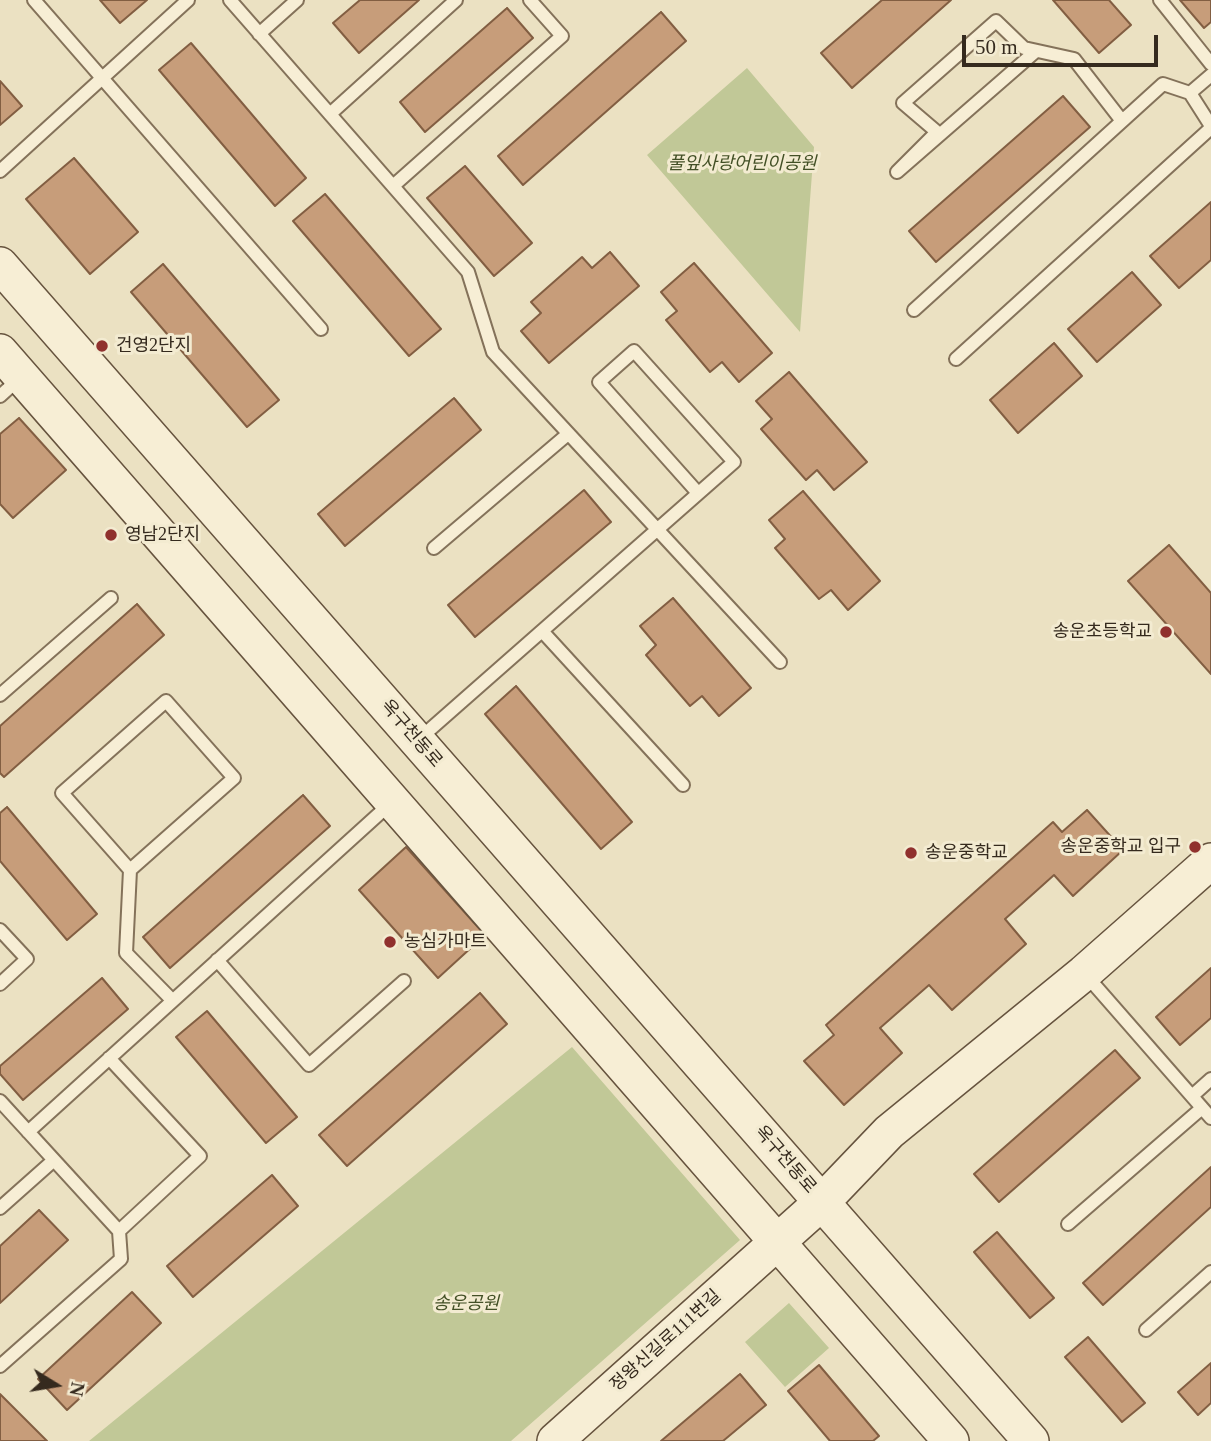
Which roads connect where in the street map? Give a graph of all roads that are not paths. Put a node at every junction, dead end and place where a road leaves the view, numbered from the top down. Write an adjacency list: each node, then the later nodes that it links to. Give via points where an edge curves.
1 (34, 0): 12 (lane)
2 (188, 0): 12 (lane)
3 (230, 0): 8 (lane)
4 (297, 0): 8 (lane)
5 (456, 0): 14 (lane)
6 (530, 0): 18 (lane, via 562,36)
7 (1160, 0): 10 (lane)
8 (259, 34): 14 (lane)
9 (1036, 51): 9 (lane, via 1024,48 996,21 903,103 937,132 897,172); 15 (lane, via 1074,59)
10 (1211, 64)
11 (1211, 75): 13 (lane)
12 (102, 78): 17 (lane); 21 (lane)
13 (1190, 93): 15 (lane, via 1163,84); 16 (lane)
14 (330, 114): 18 (lane)
15 (1122, 121): 20 (lane)
16 (1211, 127): 22 (lane)
17 (0, 171)
18 (393, 186): 24 (lane, via 468,272 493,352)
19 (0, 265): 32 (street, 옥구천동로)
20 (914, 310)
21 (321, 329)
22 (956, 359)
23 (7, 375): 34 (street)
24 (568, 434): 26 (lane); 27 (lane)
25 (698, 493): 25 (lane, via 599,382 634,351 734,462); 26 (lane)
26 (657, 529): 29 (lane); 30 (lane)
27 (434, 548)
28 (111, 598): 31 (lane)
29 (542, 631): 32 (lane); 33 (lane)
30 (780, 662)
31 (0, 695)
32 (417, 741): 51 (street, 옥구천동로)
33 (683, 785)
34 (393, 801): 38 (lane); 55 (street)
35 (1211, 860): 39 (street, 옥구천동로)
36 (130, 870): 36 (lane, via 62,793 166,701 234,778); 42 (lane, via 126,953)
37 (0, 930): 41 (lane, via 27,959)
38 (217, 960): 40 (lane, via 309,1065); 42 (lane)
39 (1084, 973): 45 (lane); 51 (street, 옥구천동로, via 889,1132)
40 (404, 981)
41 (0, 984)
42 (172, 1000): 43 (lane)
43 (109, 1058): 49 (lane); 54 (lane, via 200,1156)
44 (1211, 1079): 45 (lane)
45 (1192, 1096): 47 (lane)
46 (0, 1101): 49 (lane)
47 (1202, 1108): 48 (lane); 53 (lane)
48 (1211, 1118)
49 (28, 1132): 50 (lane)
50 (54, 1160): 52 (lane); 54 (lane)
51 (822, 1202): 55 (street, 옥구천동로); 61 (street, 옥구천동로)
52 (0, 1208)
53 (1068, 1224)
54 (119, 1231): 58 (lane, via 121,1259)
55 (777, 1242): 59 (street, 정왕신길로111번길); 60 (street)
56 (1211, 1272): 57 (lane)
57 (1146, 1330)
58 (0, 1366)
59 (555, 1441)
60 (951, 1441)
61 (1031, 1441)

